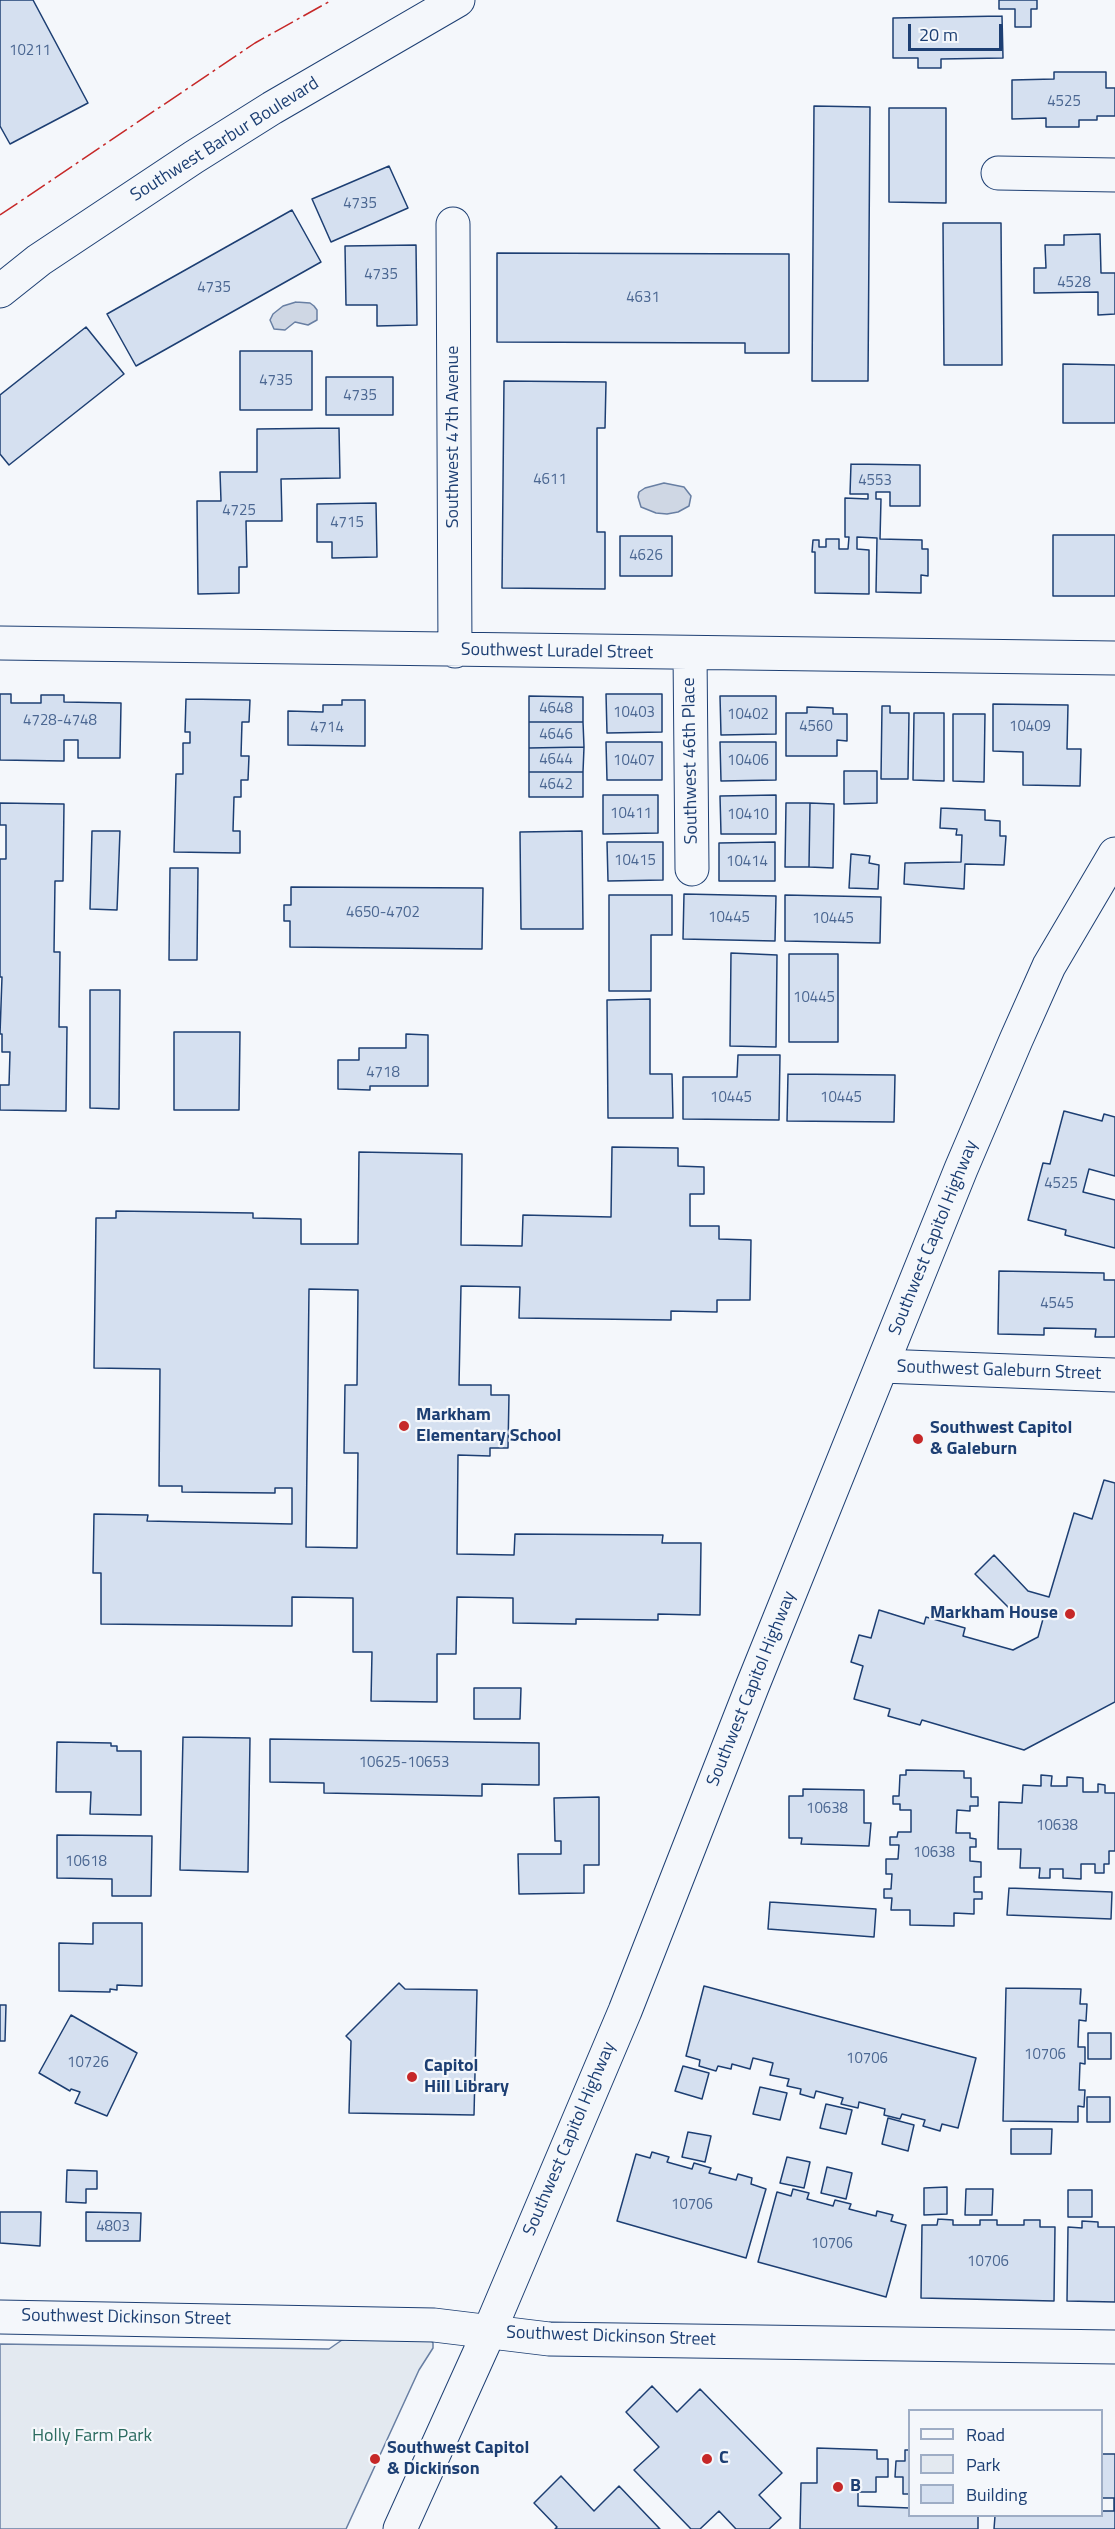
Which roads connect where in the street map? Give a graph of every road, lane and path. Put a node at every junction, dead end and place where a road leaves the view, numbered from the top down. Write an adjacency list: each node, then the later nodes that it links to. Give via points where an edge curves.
1 (458, 0): 5 (street, Southwest Barbur Boulevard, via 194,157 39,260)
2 (999, 173): 3 (street)
3 (1115, 175)
4 (453, 224): 7 (street, Southwest 47th Avenue)
5 (0, 291)
6 (0, 643): 7 (street, Southwest Luradel Street)
7 (455, 651): 8 (street, Southwest Luradel Street)
8 (690, 653): 9 (street, Southwest Luradel Street); 11 (street, Southwest 46th Place)
9 (1115, 658)
10 (1115, 854): 12 (street, Southwest Capitol Highway, via 1049,966)
11 (692, 869)
12 (882, 1366): 13 (street, Southwest Galeburn Street); 15 (street, Southwest Capitol Highway, via 625,2011)
13 (1115, 1375)
14 (0, 2317): 15 (street, Southwest Dickinson Street, via 434,2325)
15 (489, 2332): 16 (street, Southwest Dickinson Street, via 549,2339); 17 (street, Southwest Capitol Highway)
16 (1115, 2347)
17 (400, 2529)

